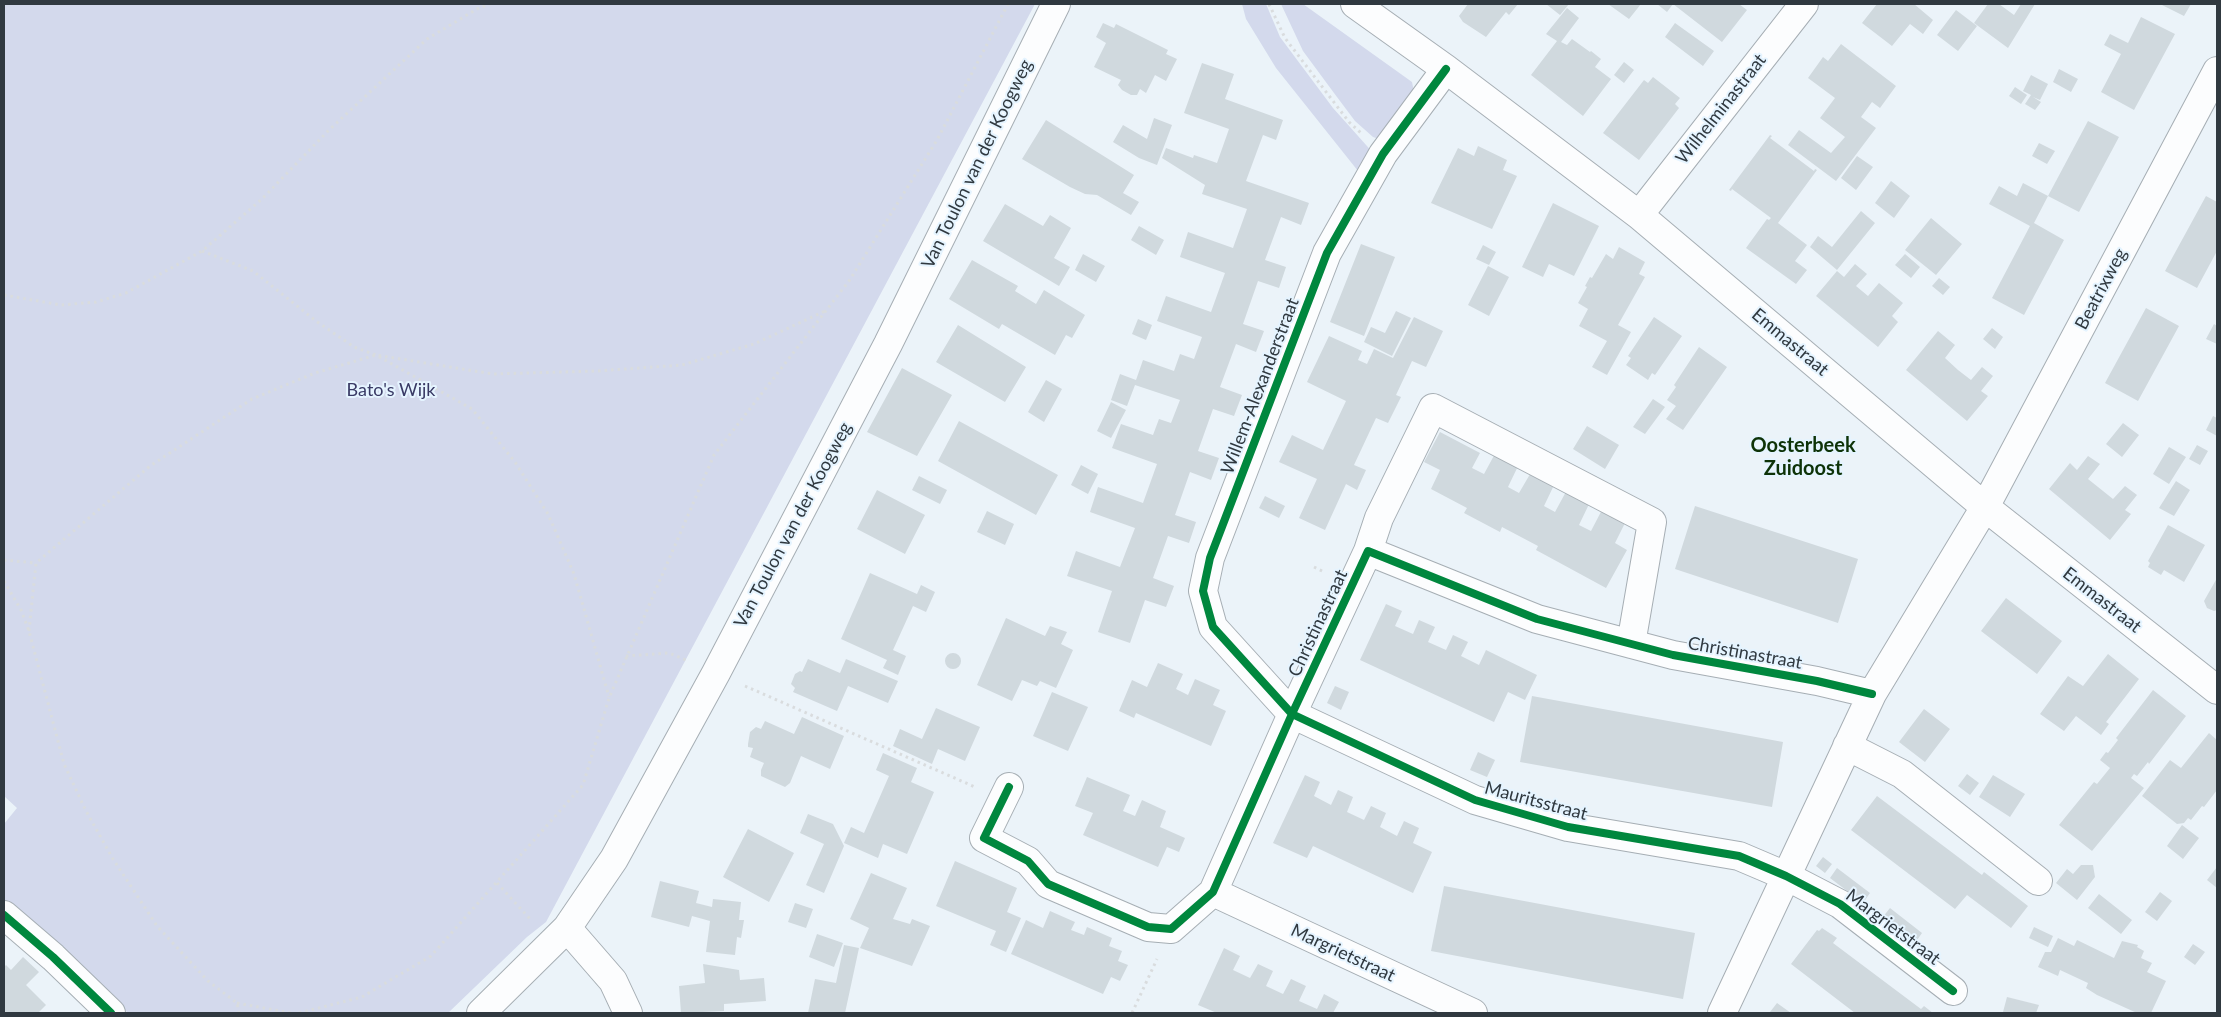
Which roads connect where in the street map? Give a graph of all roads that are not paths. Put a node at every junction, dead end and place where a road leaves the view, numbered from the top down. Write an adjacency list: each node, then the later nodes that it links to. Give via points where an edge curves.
1 (1056, 4): 19 (street, Van Toulon van der Koogweg, via 888,344 716,673 614,859)
2 (1355, 4): 4 (street, Emmastraat)
3 (1804, 4): 6 (street, Wilhelminastraat)
4 (1446, 69): 6 (street, Emmastraat); 12 (street, Willem-Alexanderstraat, via 1383,154 1327,253 1210,558 1203,592 1213,627)
5 (2217, 72): 7 (street, Beatrixweg)
6 (1639, 215): 7 (street, Emmastraat)
7 (1985, 507): 10 (street, Emmastraat); 11 (street)
8 (1368, 551): 9 (street, Christinastraat, via 1537,619); 9 (street, via 1379,518 1433,408 1652,522); 12 (street, Christinastraat)
9 (1631, 644): 11 (street, Christinastraat)
10 (2217, 690)
11 (1872, 694): 13 (street)
12 (1292, 714): 15 (street, Mauritsstraat, via 1475,800 1568,827 1739,856); 17 (street, Christinastraat)
13 (1847, 746): 15 (street); 16 (street, via 1902,774)
14 (1006, 794): 17 (street, Christinastraat, via 984,838 1028,860 1048,884 1148,927 1171,929)
15 (1786, 876): 20 (street, Margrietstraat, via 1840,904); 21 (street)
16 (2038, 881)
17 (1213, 892): 25 (street, Margrietstraat)
18 (4, 914): 22 (street)
19 (559, 935): 23 (street, Van Toulon van der Koogweg); 24 (street, via 613,981)
20 (1953, 991)
21 (1726, 1011)
22 (111, 1013)
23 (481, 1013)
24 (628, 1013)
25 (1473, 1013)

